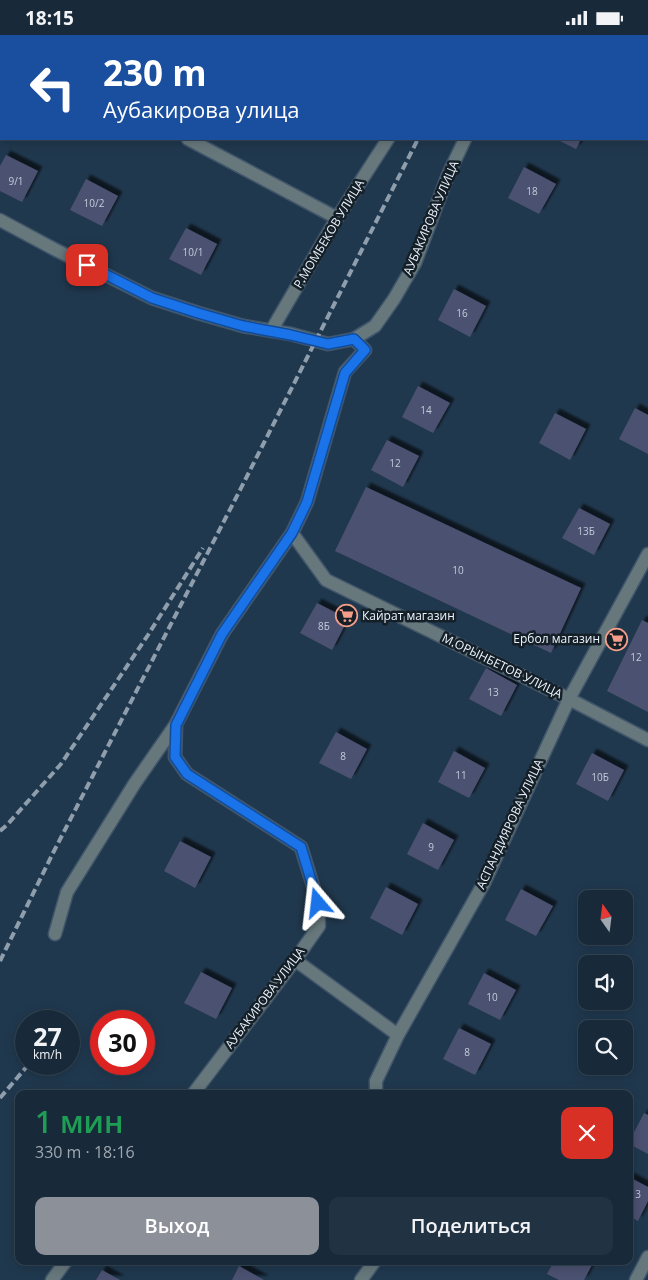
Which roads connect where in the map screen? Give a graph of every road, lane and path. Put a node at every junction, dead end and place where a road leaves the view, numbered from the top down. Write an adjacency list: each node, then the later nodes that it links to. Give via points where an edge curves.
1 (190, 140): 4 (street)
2 (387, 140): 4 (street, Р.МОМБЕКОВ УЛИЦА)
3 (465, 140): 7 (street, АУБАКИРОВА УЛИЦА, via 415,263 375,326)
4 (337, 217): 6 (street, Р.МОМБЕКОВ УЛИЦА)
5 (0, 220): 6 (street, АУБАКИРОВА УЛИЦА, via 152,298)
6 (271, 331): 7 (street, АУБАКИРОВА УЛИЦА, via 328,344)
7 (354, 339): 8 (street, АУБАКИРОВА УЛИЦА, via 365,350 345,373 307,502)
8 (292, 533): 10 (street, М.ОРЫНБЕТОВ УЛИЦА, via 326,580); 11 (street, АУБАКИРОВА УЛИЦА, via 222,634)
9 (648, 554): 10 (street, АСПАНДИЯРОВА УЛИЦА)
10 (569, 699): 12 (street, М.ОРЫНБЕТОВ УЛИЦА); 15 (street, АСПАНДИЯРОВА УЛИЦА, via 484,883)
11 (176, 725): 13 (street, АУБАКИРОВА УЛИЦА, via 67,892); 14 (street, АУБАКИРОВА УЛИЦА, via 175,757 187,774 301,847 318,903 319,926)
12 (648, 740)
13 (55, 935)
14 (295, 961): 15 (street); 16 (street, АУБАКИРОВА УЛИЦА)
15 (398, 1035): 17 (street, АСПАНДИЯРОВА УЛИЦА, via 376,1081)
16 (195, 1090)
17 (376, 1090)
18 (648, 1257): 23 (street)
19 (63, 1265): 21 (street)
20 (372, 1265): 22 (street)
21 (52, 1280)
22 (361, 1280)
23 (636, 1280)

